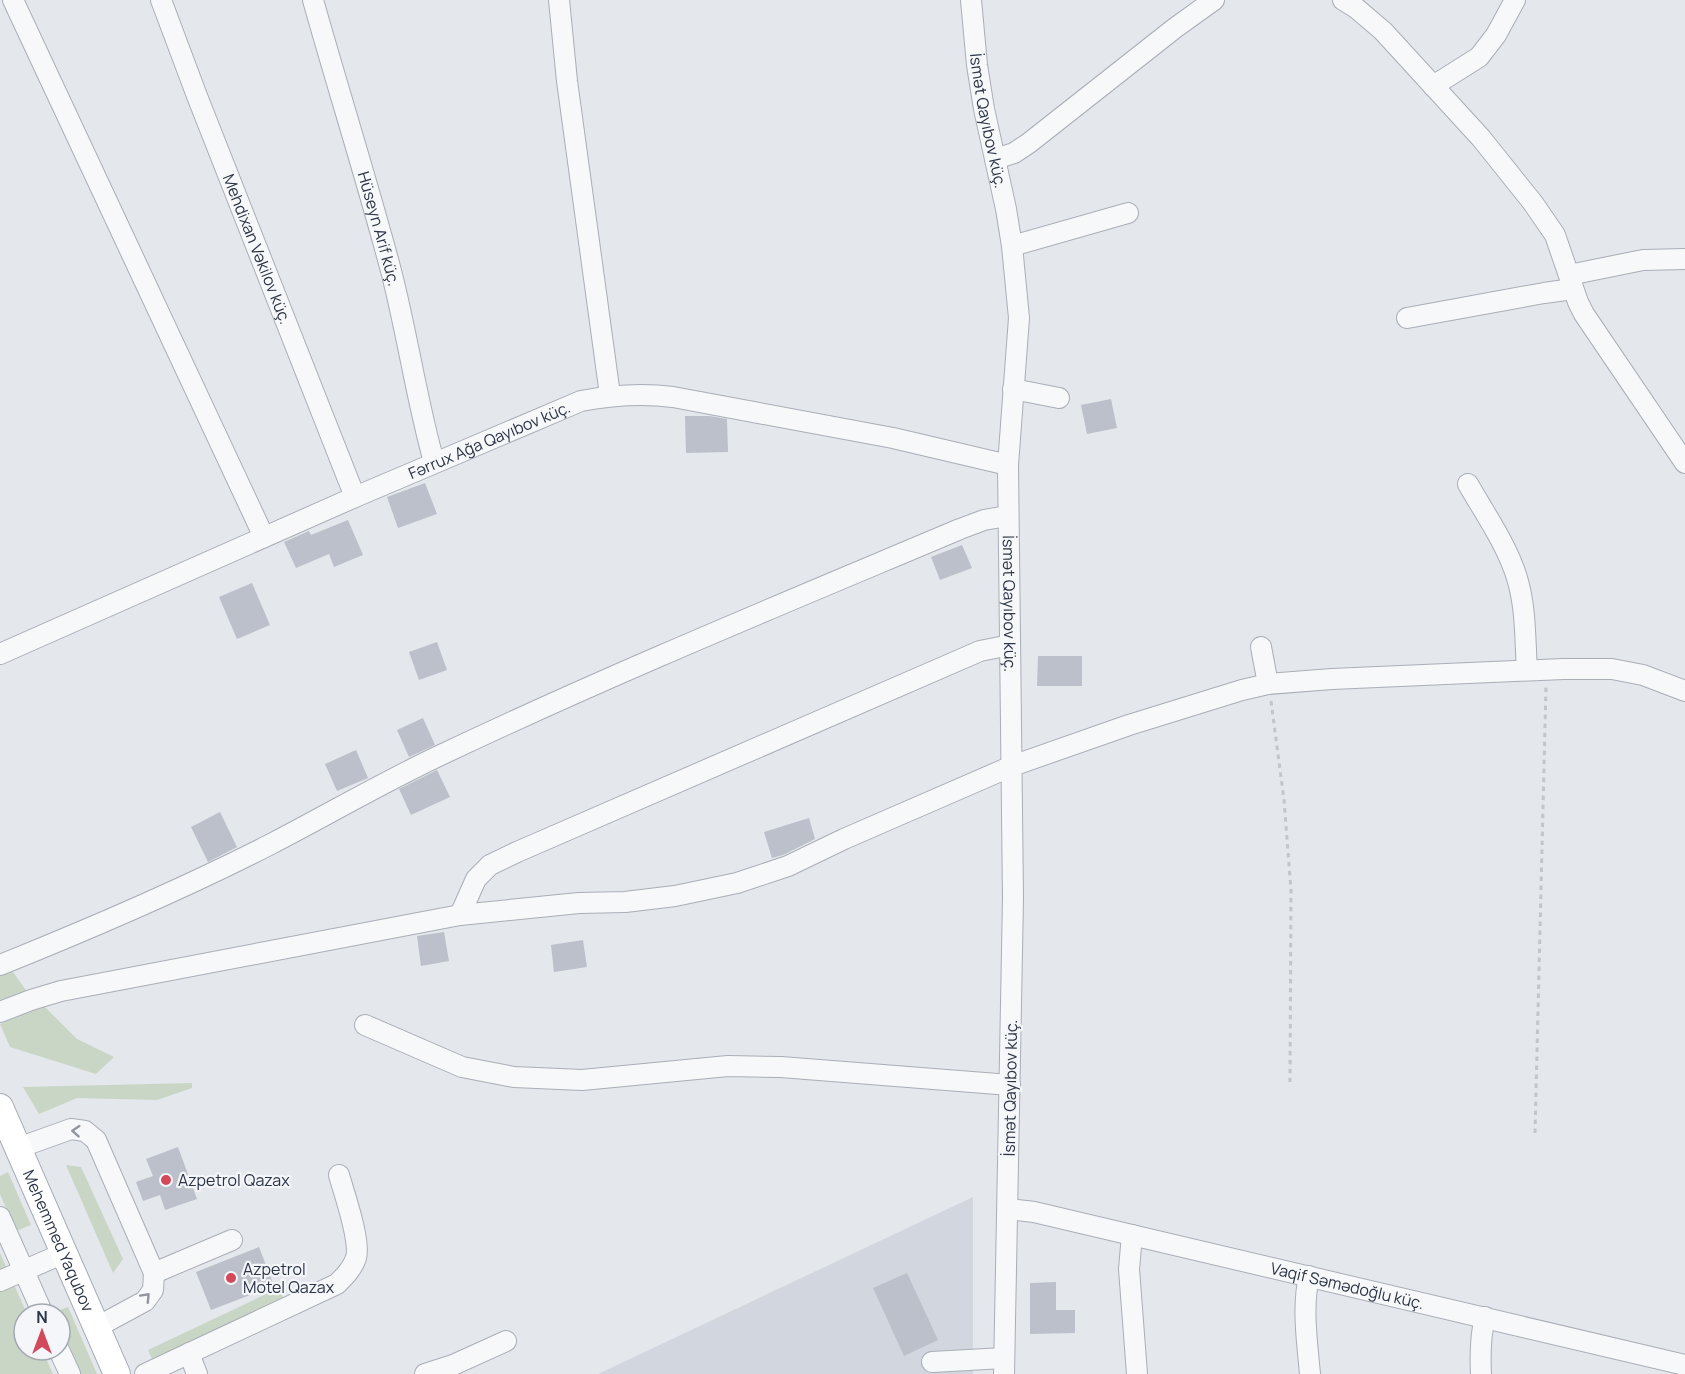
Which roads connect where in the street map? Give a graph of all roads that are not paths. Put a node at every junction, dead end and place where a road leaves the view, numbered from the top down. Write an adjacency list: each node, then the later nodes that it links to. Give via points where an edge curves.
1 (13, 0): 25 (street)
2 (161, 0): 23 (street, Mehdixan Vəkilov küç.)
3 (313, 0): 19 (street, Hüseyn Arif küç., via 390,266)
4 (559, 0): 17 (street)
5 (972, 0): 10 (street, İsmət Qayıbov küç., via 977,65)
6 (1214, 0): 10 (street, via 1029,143)
7 (1342, 0): 9 (street, via 1383,32)
8 (1515, 0): 9 (street, via 1479,57)
9 (1433, 86): 14 (street, via 1533,203 1555,235)
10 (995, 159): 12 (street, İsmət Qayıbov küç.)
11 (1128, 213): 12 (street)
12 (1012, 246): 16 (street, İsmət Qayıbov küç., via 1019,318)
13 (1685, 259): 14 (street, via 1643,260)
14 (1571, 282): 15 (street, via 1544,293); 20 (street, via 1584,314)
15 (1407, 318)
16 (1013, 389): 18 (street); 21 (street, İsmət Qayıbov küç.)
17 (610, 395): 19 (street, Fərrux Ağa Qayıbov küç., via 581,400); 21 (street, Fərrux Ağa Qayıbov küç., via 645,393 673,397 893,438)
18 (1059, 398)
19 (434, 462): 23 (street, Fərrux Ağa Qayıbov küç.)
20 (1685, 463)
21 (1008, 465): 24 (street, İsmət Qayıbov küç.)
22 (1468, 484): 29 (street, via 1511,559)
23 (355, 497): 25 (street, Fərrux Ağa Qayıbov küç.)
24 (1007, 516): 26 (street, İsmət Qayıbov küç.); 34 (street, via 960,529 687,644 444,753 197,880)
25 (264, 537): 28 (street, Fərrux Ağa Qayıbov küç.)
26 (1010, 645): 32 (street, İsmət Qayıbov küç.); 33 (street, via 980,651 517,852 490,866 476,879)
27 (1261, 647): 30 (street)
28 (0, 654)
29 (1537, 670): 30 (street); 31 (street, via 1612,669 1643,675)
30 (1268, 684): 32 (street, via 1129,724)
31 (1685, 691)
32 (1012, 766): 33 (street, via 788,866 737,883 625,902); 37 (street, İsmət Qayıbov küç.)
33 (460, 915): 35 (street, via 61,992)
34 (0, 965)
35 (0, 1012)
36 (364, 1025): 37 (street, via 462,1067 514,1077 582,1080 728,1066)
37 (1010, 1085): 41 (street, İsmət Qayıbov küç.)
38 (2, 1115): 39 (main road, Mehemmed Yaqubov)
39 (18, 1148): 45 (main road, Mehemmed Yaqubov); 47 (street, one-way to 39, via 96,1140 85,1131 71,1129)
40 (339, 1175): 54 (street, via 357,1242 357,1256 351,1269 337,1284)
41 (1008, 1209): 43 (street, Vaqif Səmədoğlu küç.); 57 (street, İsmət Qayıbov küç.)
42 (0, 1217): 46 (street)
43 (1132, 1234): 48 (street, Vaqif Səmədoğlu küç.); 63 (street, via 1128,1269)
44 (232, 1240): 47 (street)
45 (64, 1253): 46 (street); 52 (main road, Mehemmed Yaqubov)
46 (24, 1271): 49 (street); 50 (street)
47 (154, 1273): 52 (street, one-way to 47, via 145,1301 153,1290)
48 (1309, 1276): 51 (street, Vaqif Səmədoğlu küç.); 64 (street, via 1305,1306)
49 (0, 1281)
50 (38, 1302)
51 (1485, 1317): 58 (street, Vaqif Səmədoğlu küç.); 65 (street, via 1480,1342)
52 (97, 1327): 59 (main road, Mehemmed Yaqubov)
53 (506, 1341): 62 (street)
54 (189, 1353): 60 (street); 61 (street)
55 (932, 1362): 57 (street)
56 (1685, 1365): 58 (street, Vaqif Səmədoğlu küç.)
57 (1004, 1366)
58 (1657, 1366)
59 (117, 1374)
60 (145, 1374)
61 (197, 1374)
62 (425, 1374)
63 (1137, 1374)
64 (1310, 1374)
65 (1481, 1374)

